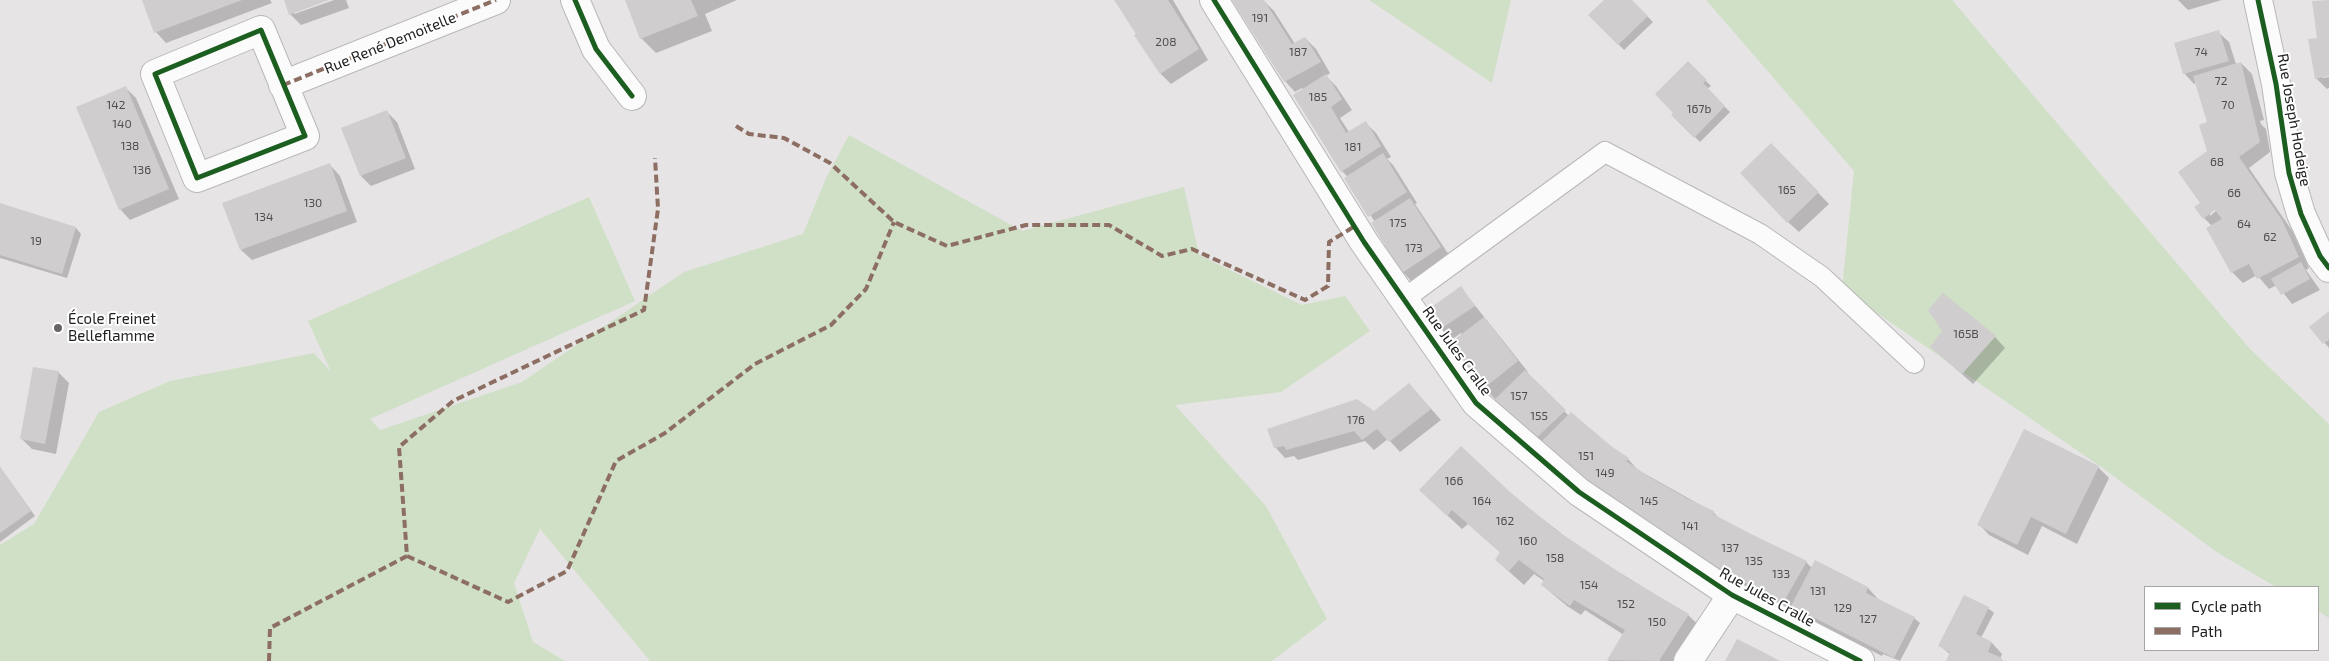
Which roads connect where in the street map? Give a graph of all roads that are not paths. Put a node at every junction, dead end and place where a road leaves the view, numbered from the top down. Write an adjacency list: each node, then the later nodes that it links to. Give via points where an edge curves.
1 (496, 0): 5 (street, Rue René Demoitelle)
2 (575, 0): 6 (street, via 596,49)
3 (1214, 0): 8 (street, Rue Jules Cralle, via 1364,242)
4 (2258, 0): 7 (street, Rue Joseph Hodeige, via 2276,84 2289,173 2301,214)
5 (283, 86): 5 (street, via 305,136 197,178 155,74 261,30)
6 (632, 96)
7 (2329, 268)
8 (1404, 299): 9 (lane, Rue Jules Cralle, via 1605,152 1760,234 1822,277); 10 (street, Rue Jules Cralle, via 1476,403 1579,492)
9 (1914, 363)
10 (1732, 595): 11 (street); 12 (street, Rue Jules Cralle)
11 (1688, 661)
12 (1860, 661)

